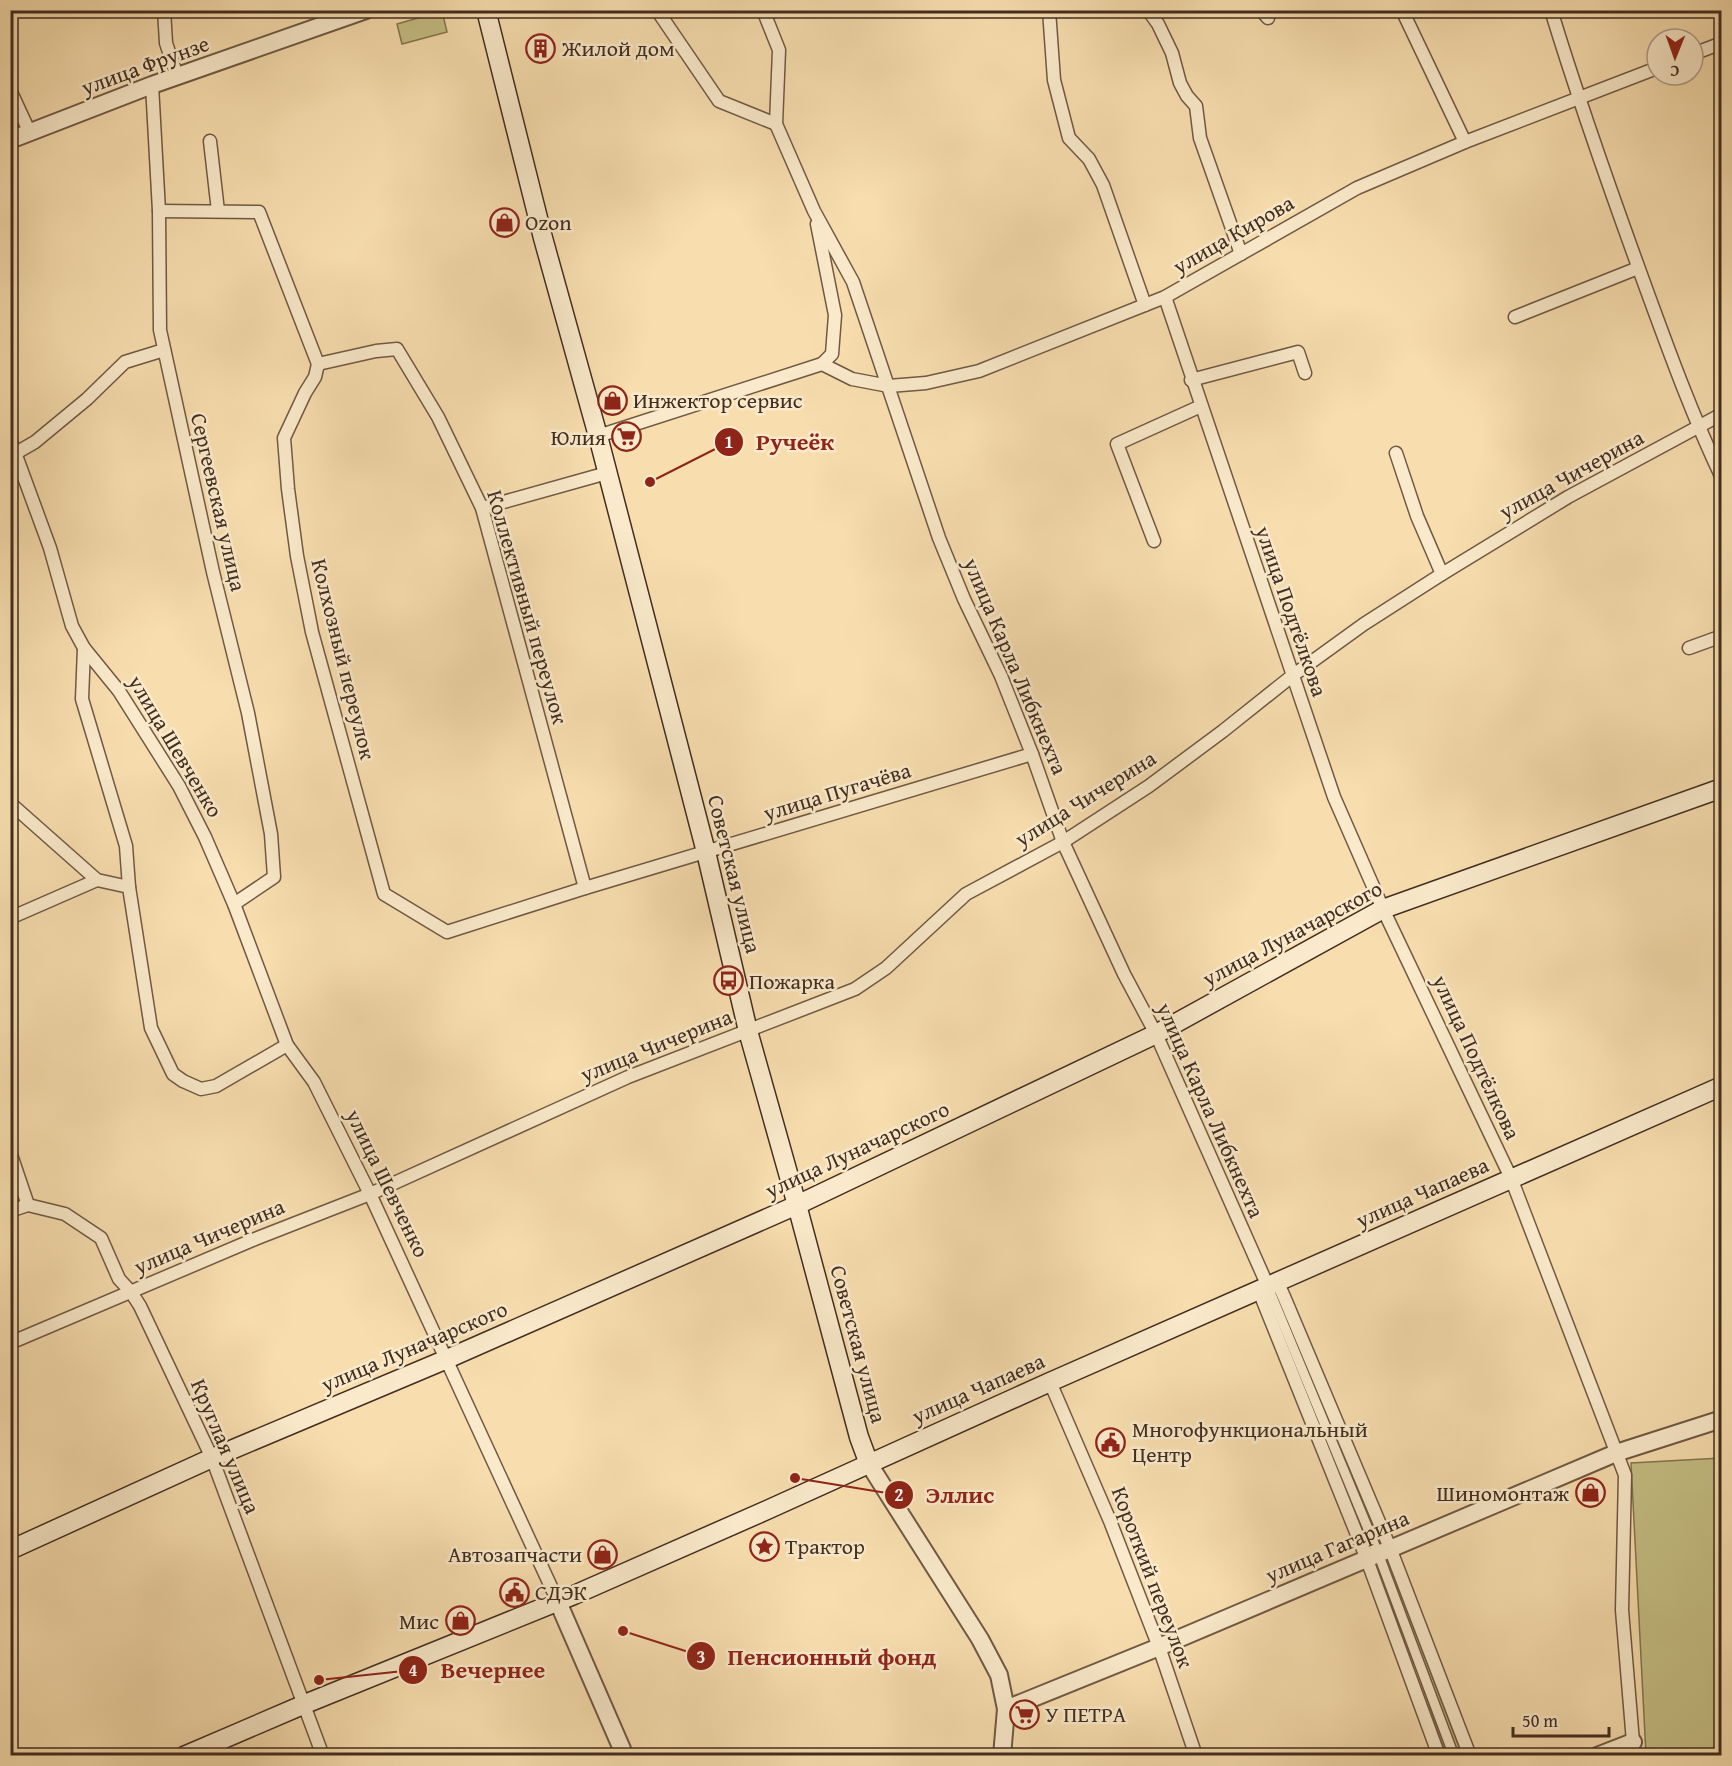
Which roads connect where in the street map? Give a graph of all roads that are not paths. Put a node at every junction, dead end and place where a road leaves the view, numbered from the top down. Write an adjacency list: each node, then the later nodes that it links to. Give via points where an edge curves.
1 (18, 10): 11 (street)
2 (164, 10): 15 (street, via 166,43)
3 (486, 10): 41 (main road, Советская улица)
4 (657, 10): 19 (street, via 719,101)
5 (763, 10): 19 (street, улица Карла Либкнехта, via 779,50)
6 (1049, 10): 30 (street, via 1054,80 1069,138 1089,159 1103,185)
7 (1148, 10): 27 (street, via 1172,53 1180,83 1196,106 1200,138)
8 (1402, 10): 23 (street)
9 (1551, 10): 18 (street)
10 (364, 11): 15 (street, улица Фрунзе)
11 (10, 14)
12 (1722, 43): 13 (street)
13 (1705, 49)
14 (1645, 73): 18 (street, улица Кирова)
15 (177, 76): 16 (street, улица Фрунзе)
16 (152, 85): 20 (street, улица Фрунзе); 24 (street, Сергеевская улица)
17 (10, 90): 20 (street)
18 (1578, 99): 23 (street, улица Кирова); 28 (street)
19 (776, 124): 26 (street, улица Карла Либкнехта)
20 (29, 131): 21 (street, улица Фрунзе)
21 (10, 140)
22 (210, 141): 25 (street)
23 (1465, 142): 27 (street, улица Кирова, via 1357,188)
24 (159, 211): 25 (street); 32 (street, Сергеевская улица, via 160,330)
25 (218, 211): 33 (street, via 260,212)
26 (814, 211): 34 (street, via 835,315 832,354); 37 (street, улица Карла Либкнехта, via 853,282)
27 (1241, 254): 29 (street, улица Кирова)
28 (1638, 268): 31 (street); 40 (street)
29 (1165, 297): 30 (street, улица Кирова); 36 (street, улица Подтёлкова)
30 (1145, 305): 37 (street, улица Кирова, via 979,371)
31 (1515, 316)
32 (164, 350): 43 (street, via 125,362 87,399); 62 (street, Сергеевская улица, via 248,713 271,834 274,877)
33 (318, 364): 47 (street, Коллективный переулок, via 397,349 438,417); 65 (street, Колхозный переулок, via 284,438 297,556 312,632 384,894)
34 (822, 364): 37 (street, улица Кирова, via 852,379); 41 (street)
35 (1305, 373): 36 (street, via 1298,352)
36 (1191, 380): 38 (street, улица Подтёлкова)
37 (889, 387): 54 (street, улица Карла Либкнехта, via 939,538)
38 (1201, 406): 48 (street, via 1117,444); 53 (street, улица Подтёлкова)
39 (1722, 414): 40 (street, улица Чичерина)
40 (1698, 428): 46 (street); 49 (street, улица Чичерина, via 1568,497)
41 (597, 436): 45 (main road, Советская улица)
42 (10, 439): 43 (street, улица Шевченко)
43 (16, 453): 51 (street, улица Шевченко, via 50,548 72,627)
44 (1396, 453): 49 (street, via 1416,516)
45 (607, 473): 47 (street); 58 (main road, Советская улица)
46 (1722, 478)
47 (482, 508): 61 (street, Коллективный переулок)
48 (1154, 541)
49 (1442, 574): 53 (street, улица Чичерина)
50 (1722, 636): 52 (street)
51 (84, 648): 60 (street, улица Шевченко, via 82,699 126,846); 62 (street, улица Шевченко, via 119,691 180,786)
52 (1689, 648)
53 (1292, 676): 57 (street, улица Чичерина, via 1149,786); 63 (street, улица Подтёлкова, via 1334,797)
54 (1032, 754): 57 (street, улица Карла Либкнехта); 58 (street, улица Пугачёва)
55 (1722, 788): 63 (main road, улица Луначарского)
56 (10, 803): 59 (street)
57 (1064, 842): 66 (street, улица Чичерина, via 966,894 886,968 855,989); 67 (street, улица Карла Либкнехта)
58 (706, 852): 61 (street, улица Пугачёва); 66 (main road, Советская улица)
59 (98, 880): 60 (street); 64 (street)
60 (129, 887): 68 (street, улица Шевченко, via 152,1028 173,1074 201,1089 216,1086)
61 (585, 888): 65 (street, улица Пугачёва)
62 (234, 904): 68 (street, улица Шевченко)
63 (1383, 909): 67 (main road, улица Луначарского); 71 (street, улица Подтёлкова)
64 (10, 918)
65 (447, 932)
66 (748, 1031): 72 (street, улица Чичерина, via 628,1077); 73 (main road, Советская улица)
67 (1156, 1034): 73 (main road, улица Луначарского); 76 (street, улица Карла Либкнехта)
68 (287, 1045): 72 (street, улица Шевченко, via 314,1082)
69 (1722, 1086): 71 (main road, улица Чапаева)
70 (10, 1152): 74 (street)
71 (1510, 1178): 76 (main road, улица Чапаева); 82 (street, улица Подтёлкова)
72 (370, 1194): 77 (street, улица Чичерина); 79 (street, улица Шевченко)
73 (797, 1204): 79 (main road, улица Луначарского); 84 (main road, Советская улица)
74 (28, 1205): 75 (street); 77 (street, Круглая улица, via 65,1214 101,1238 118,1279)
75 (10, 1211)
76 (1268, 1286): 80 (main road, улица Чапаева); 86 (street, улица Карла Либкнехта); 86 (street, улица Карла Либкнехта)
77 (131, 1292): 78 (street, улица Чичерина); 83 (street, Круглая улица)
78 (10, 1343)
79 (447, 1359): 83 (main road, улица Луначарского); 87 (street, улица Шевченко)
80 (1050, 1382): 84 (main road, улица Чапаева); 88 (street, Короткий переулок)
81 (1722, 1419): 82 (street, улица Гагарина)
82 (1616, 1452): 86 (street, улица Гагарина); 91 (street, улица Подтёлкова, via 1625,1475 1622,1610)
83 (212, 1458): 85 (main road, улица Луначарского); 89 (street, Круглая улица)
84 (869, 1464): 87 (main road, улица Чапаева); 90 (street, Советская улица, via 980,1640 999,1675)
85 (10, 1550)
86 (1378, 1553): 88 (street, улица Гагарина); 97 (street, улица Карла Либкнехта); 98 (street, улица Карла Либкнехта); 99 (street, улица Карла Либкнехта)
87 (558, 1602): 89 (main road, улица Чапаева); 94 (street, улица Шевченко)
88 (1159, 1647): 90 (street, улица Гагарина); 96 (street, Короткий переулок)
89 (305, 1704): 92 (main road, улица Чапаева); 93 (street, Круглая улица)
90 (1006, 1709): 95 (street, Советская улица)
91 (1633, 1742): 100 (street)
92 (184, 1755)
93 (323, 1755)
94 (625, 1755)
95 (1002, 1755)
96 (1196, 1755)
97 (1439, 1755)
98 (1454, 1755)
99 (1470, 1755)
100 (1597, 1755)

